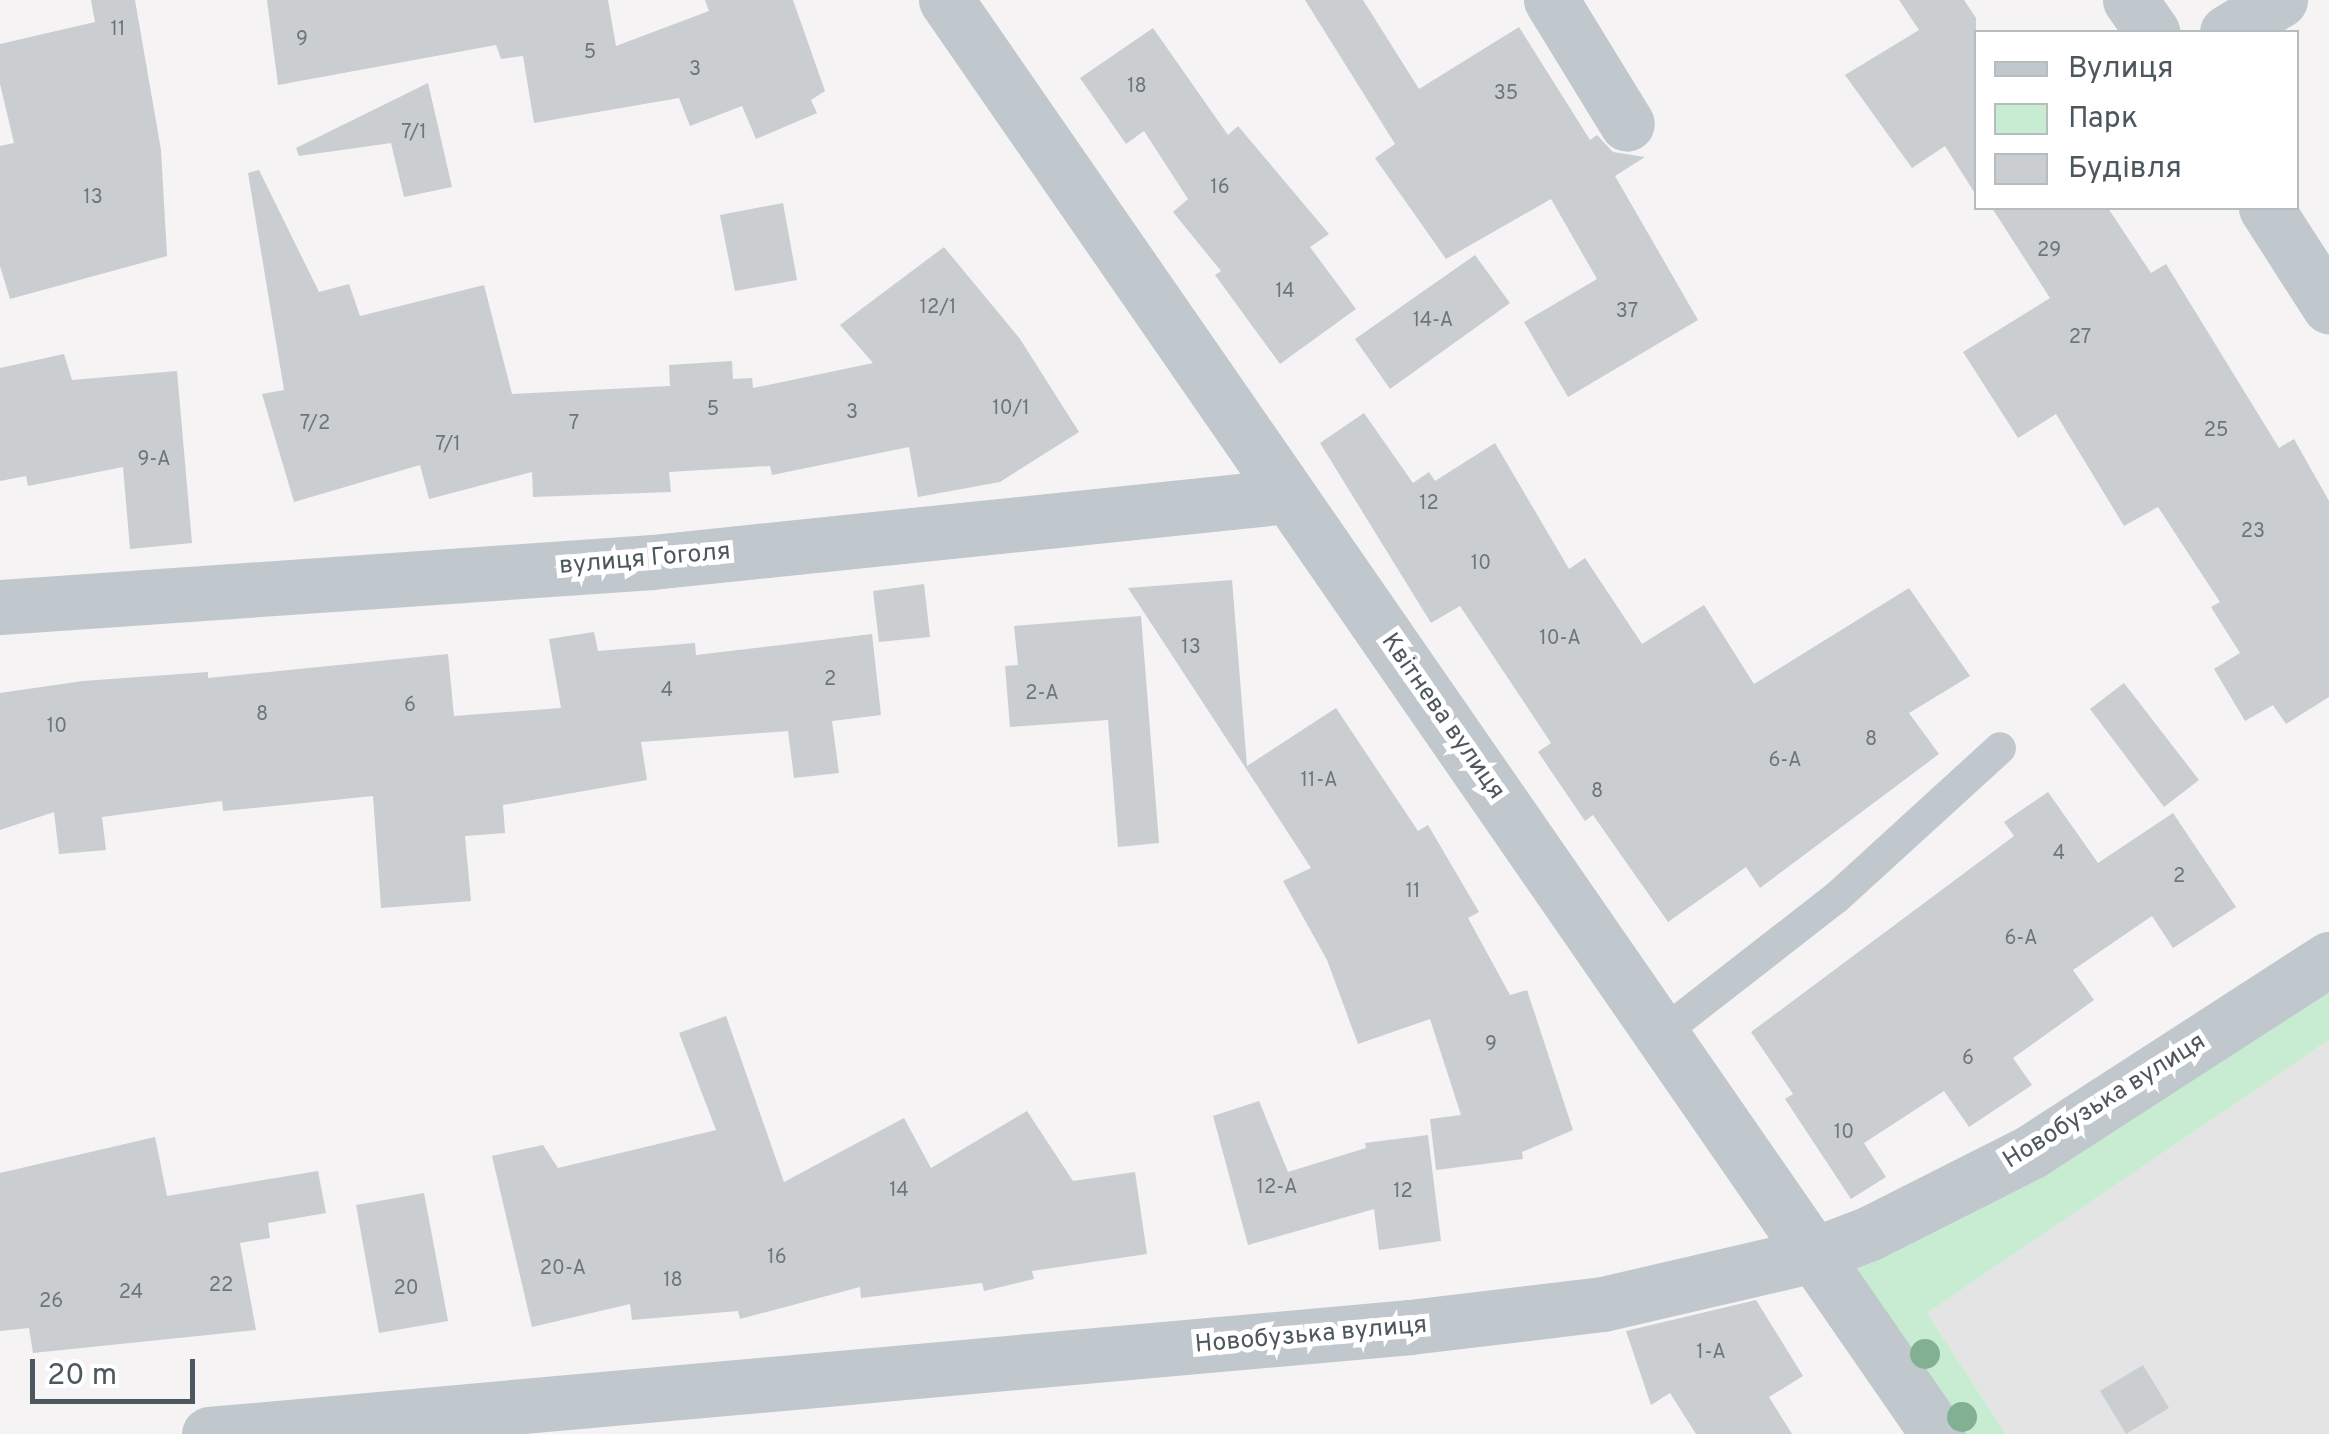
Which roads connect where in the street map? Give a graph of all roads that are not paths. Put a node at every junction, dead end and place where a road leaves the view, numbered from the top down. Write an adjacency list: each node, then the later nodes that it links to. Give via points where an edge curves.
1 (946, 0): 10 (street, Квітнева вулиця)
2 (1551, 0): 7 (street)
3 (2130, 0): 5 (street)
4 (2280, 0): 6 (street)
5 (2151, 30)
6 (2230, 30)
7 (1627, 124)
8 (2267, 210): 9 (street)
9 (2329, 306)
10 (1289, 496): 11 (street, вулиця Гоголя, via 652,562); 14 (street, Квітнева вулиця)
11 (0, 607)
12 (2000, 748): 14 (lane, via 1836,898)
13 (2329, 959): 15 (street, Новобузька вулиця, via 2032,1151 1870,1234)
14 (1661, 1034): 15 (street, Квітнева вулиця)
15 (1813, 1255): 16 (street, Новобузька вулиця, via 1603,1304 1410,1327); 17 (street, Квітнева вулиця)
16 (209, 1434)
17 (1938, 1434)

